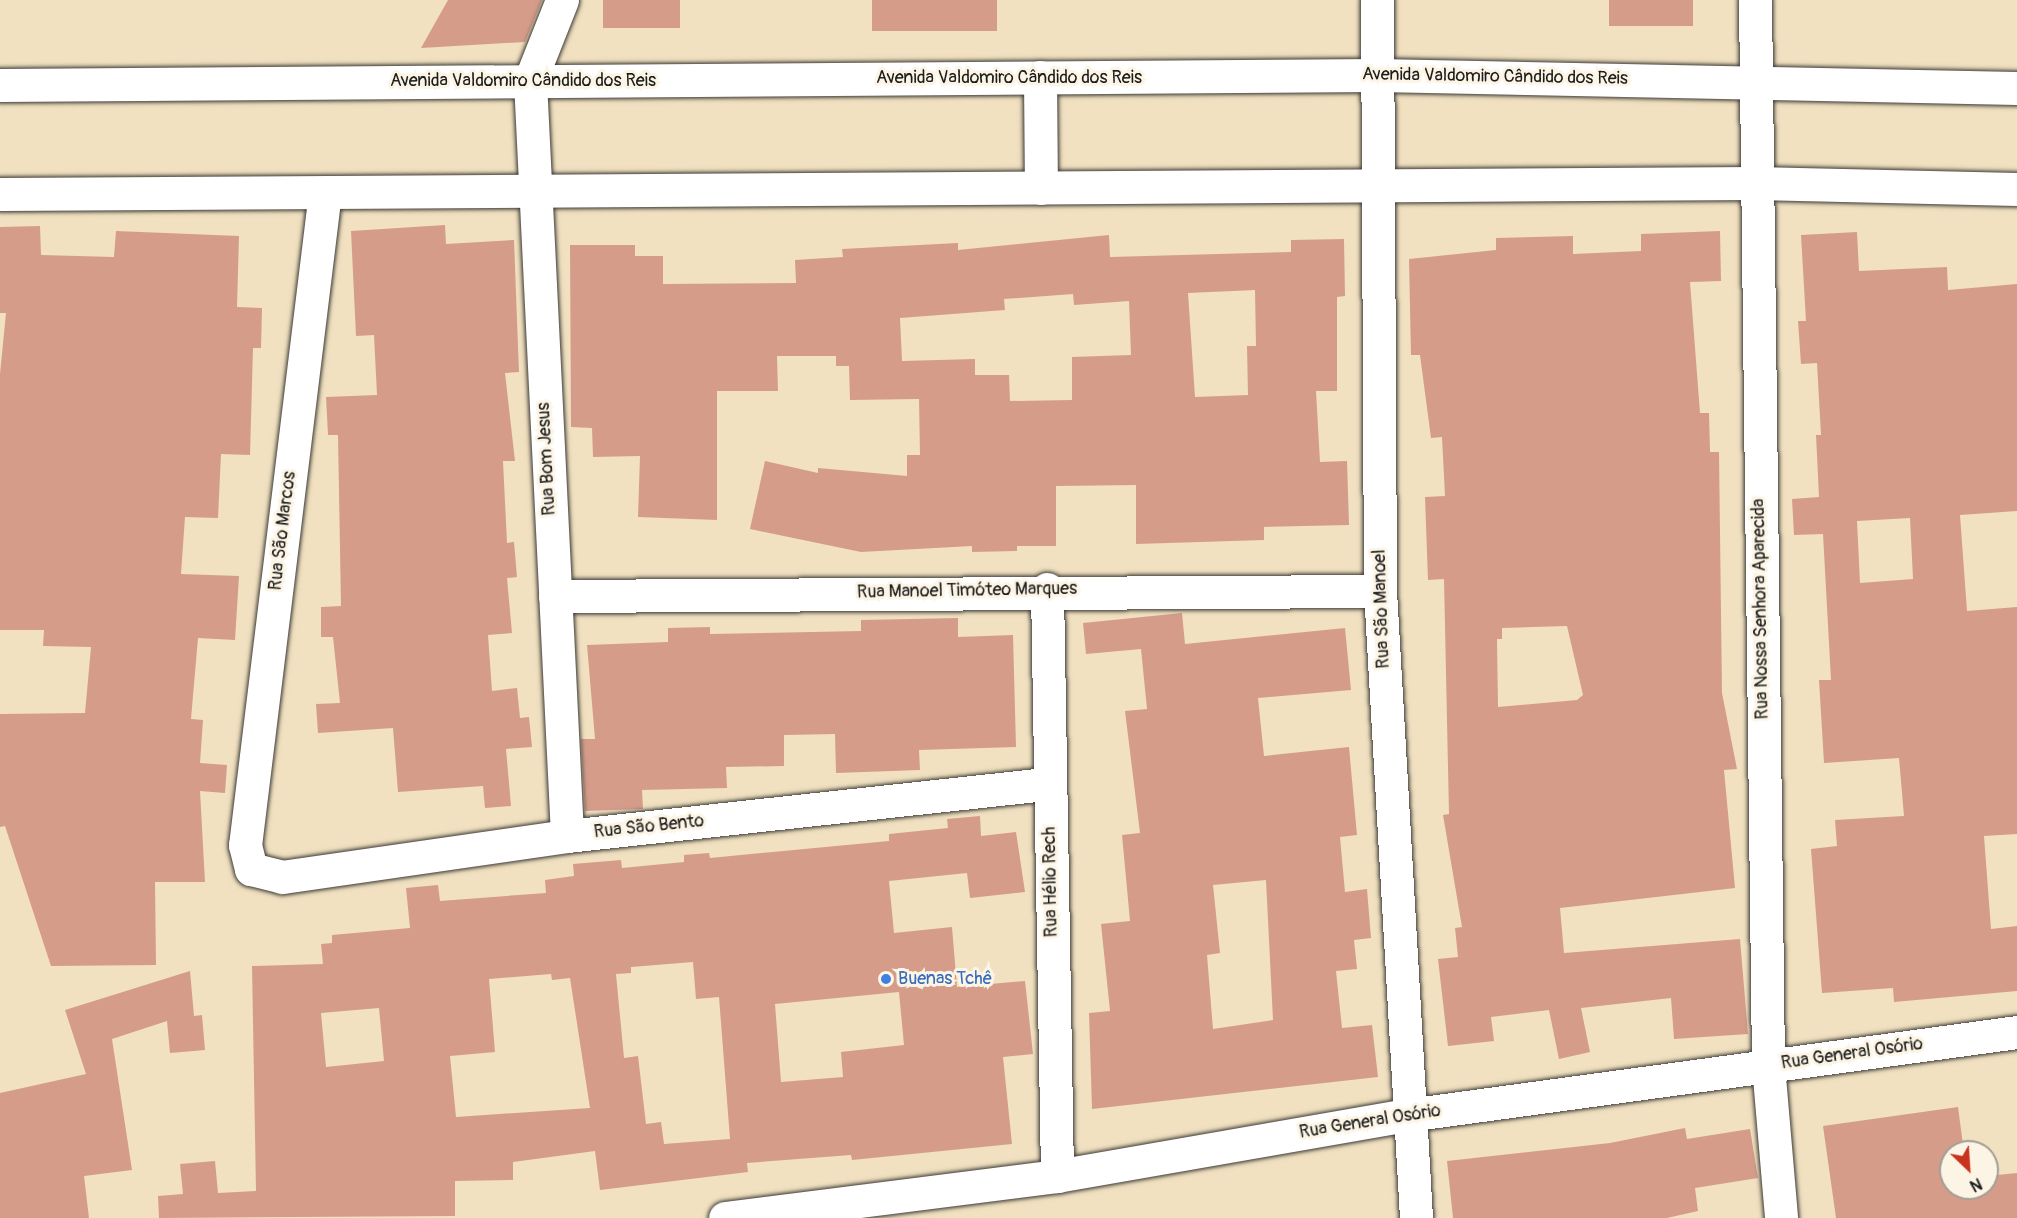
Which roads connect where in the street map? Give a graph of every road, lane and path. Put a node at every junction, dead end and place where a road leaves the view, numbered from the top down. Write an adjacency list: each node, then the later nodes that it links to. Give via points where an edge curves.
1 (562, 0): 6 (street)
2 (1377, 0): 4 (street, Rua São Manoel)
3 (1755, 0): 7 (street, Rua Nossa Senhora Aparecida)
4 (1377, 75): 5 (street, Avenida Valdomiro Cândido dos Reis); 7 (street, Avenida Valdomiro Cândido dos Reis); 11 (street, Rua São Manoel)
5 (1040, 77): 6 (street, Avenida Valdomiro Cândido dos Reis); 12 (street)
6 (531, 81): 8 (street, Avenida Valdomiro Cândido dos Reis); 14 (street, Rua Bom Jesus)
7 (1754, 82): 9 (street, Avenida Valdomiro Cândido dos Reis); 10 (street, Rua Nossa Senhora Aparecida)
8 (0, 85)
9 (2017, 88)
10 (1755, 183): 11 (street); 13 (street); 24 (street, Rua Nossa Senhora Aparecida)
11 (1377, 186): 12 (street); 18 (street, Rua São Manoel)
12 (1041, 188): 14 (street)
13 (2017, 189)
14 (532, 191): 15 (street); 19 (street, Rua Bom Jesus)
15 (324, 192): 16 (street); 22 (street, Rua São Marcos, via 245,845)
16 (0, 194)
17 (1047, 589): 18 (street, Rua Manoel Timóteo Marques); 19 (street, Rua Manoel Timóteo Marques); 20 (street, Rua Hélio Rech)
18 (1380, 591): 25 (street, Rua São Manoel)
19 (555, 596): 21 (street, Rua Bom Jesus)
20 (1048, 784): 21 (street, Rua São Bento); 26 (street, Rua Hélio Rech)
21 (567, 836): 22 (street, Rua São Bento, via 282,877)
22 (251, 869)
23 (2017, 1032): 24 (street, Rua General Osório)
24 (1768, 1065): 25 (street, Rua General Osório); 29 (street, Rua Nossa Senhora Aparecida)
25 (1408, 1115): 26 (street, Rua General Osório); 28 (street, Rua São Manoel)
26 (1057, 1176): 27 (street, Rua General Osório)
27 (725, 1218)
28 (1416, 1218)
29 (1781, 1218)

